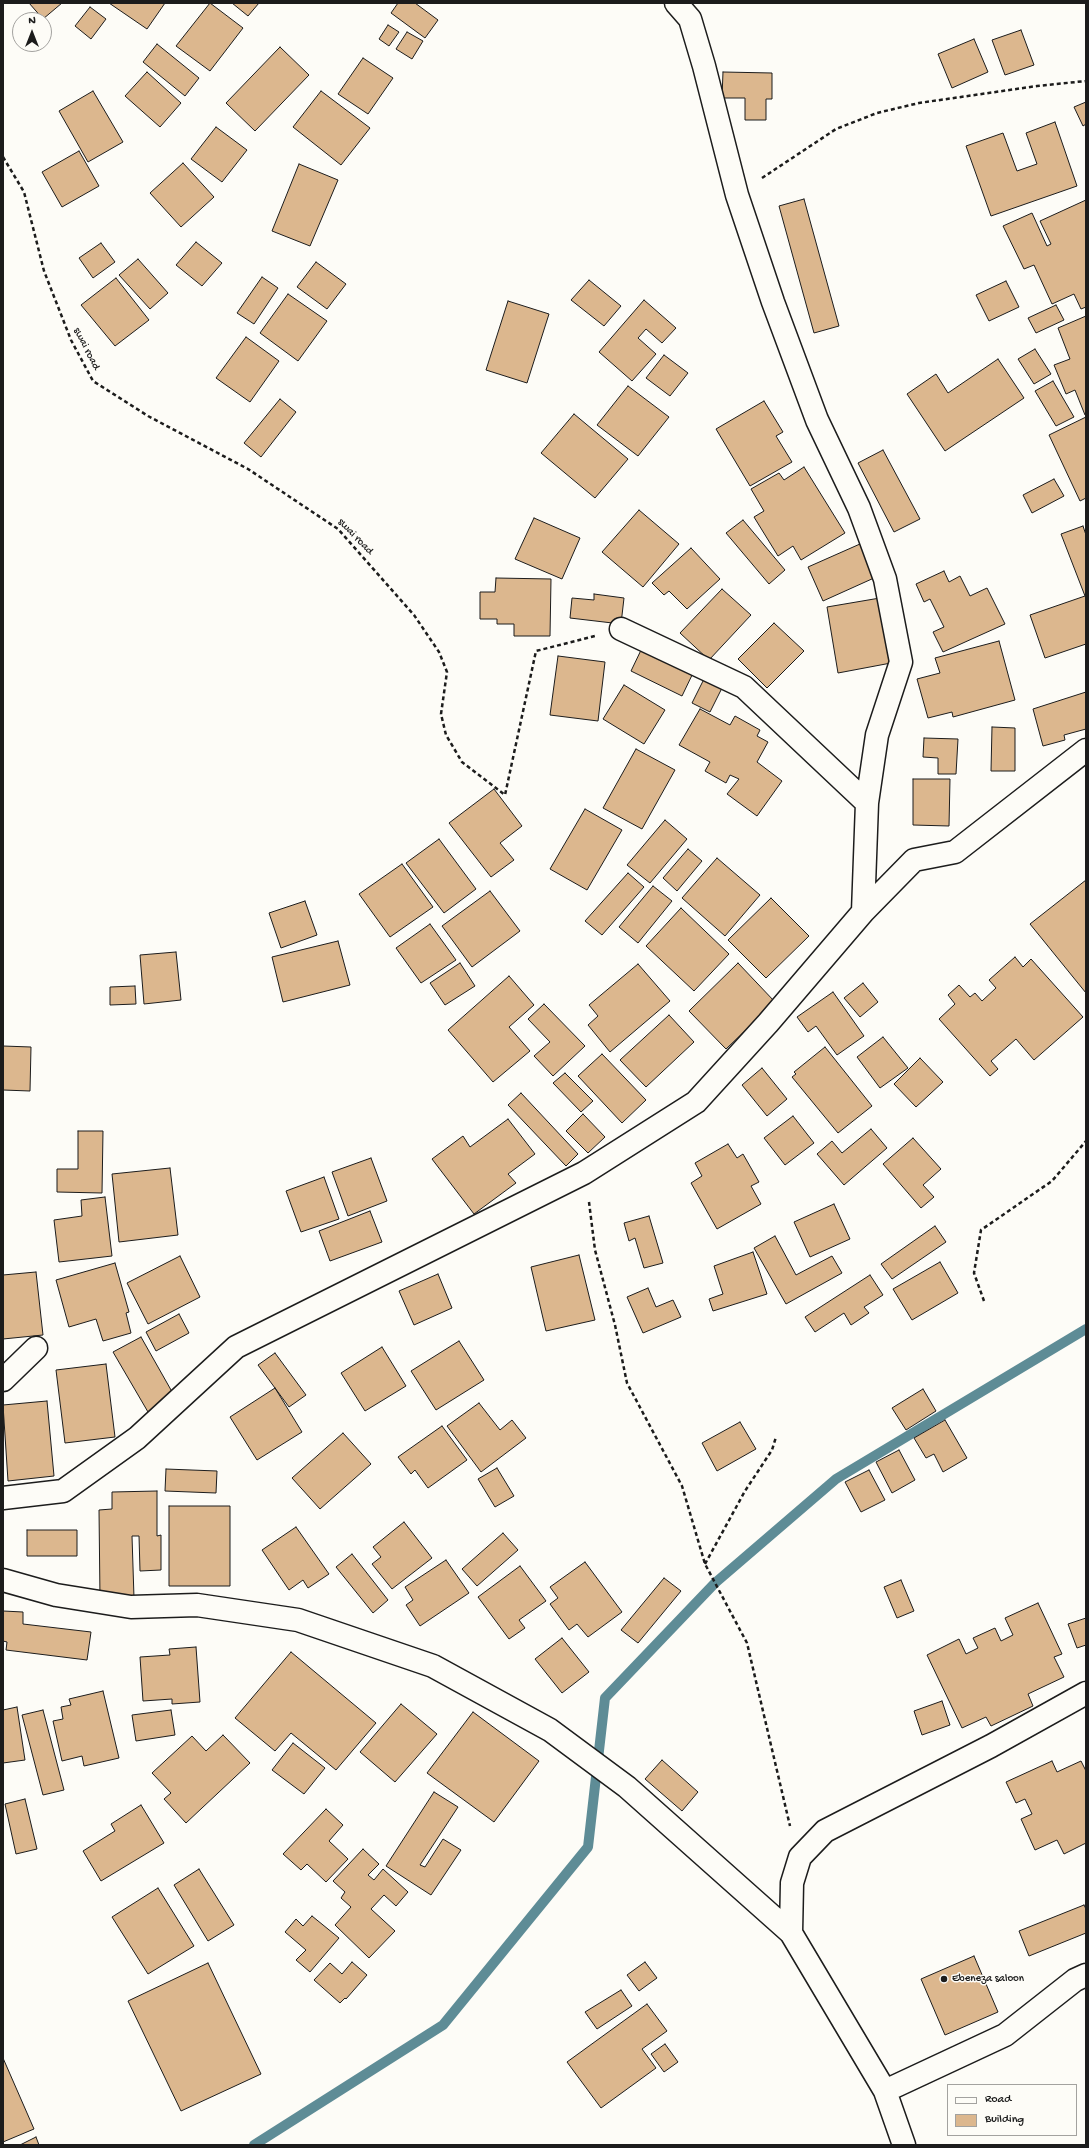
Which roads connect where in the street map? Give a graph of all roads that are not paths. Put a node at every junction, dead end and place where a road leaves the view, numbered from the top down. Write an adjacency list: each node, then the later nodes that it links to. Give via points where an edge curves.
1 (676, 3): 4 (street, via 692,25 736,195 773,302 817,420 859,508 885,579 901,662 877,734)
2 (621, 629): 4 (street, via 744,687)
3 (1086, 750): 5 (street, via 955,852 914,860)
4 (867, 803): 5 (street)
5 (863, 912): 8 (street, via 696,1102 584,1173 236,1346 137,1438 63,1491)
6 (36, 1348): 7 (street)
7 (3, 1380)
8 (3, 1498)
9 (3, 1580): 11 (street, via 56,1596 131,1607 197,1605 298,1620 433,1666 550,1730 627,1787)
10 (1086, 1693): 11 (street, via 991,1746 824,1831 800,1858 792,1883)
11 (791, 1933): 13 (street)
12 (1086, 1975): 13 (street, via 1005,2035)
13 (885, 2091): 14 (street)
14 (904, 2145)

